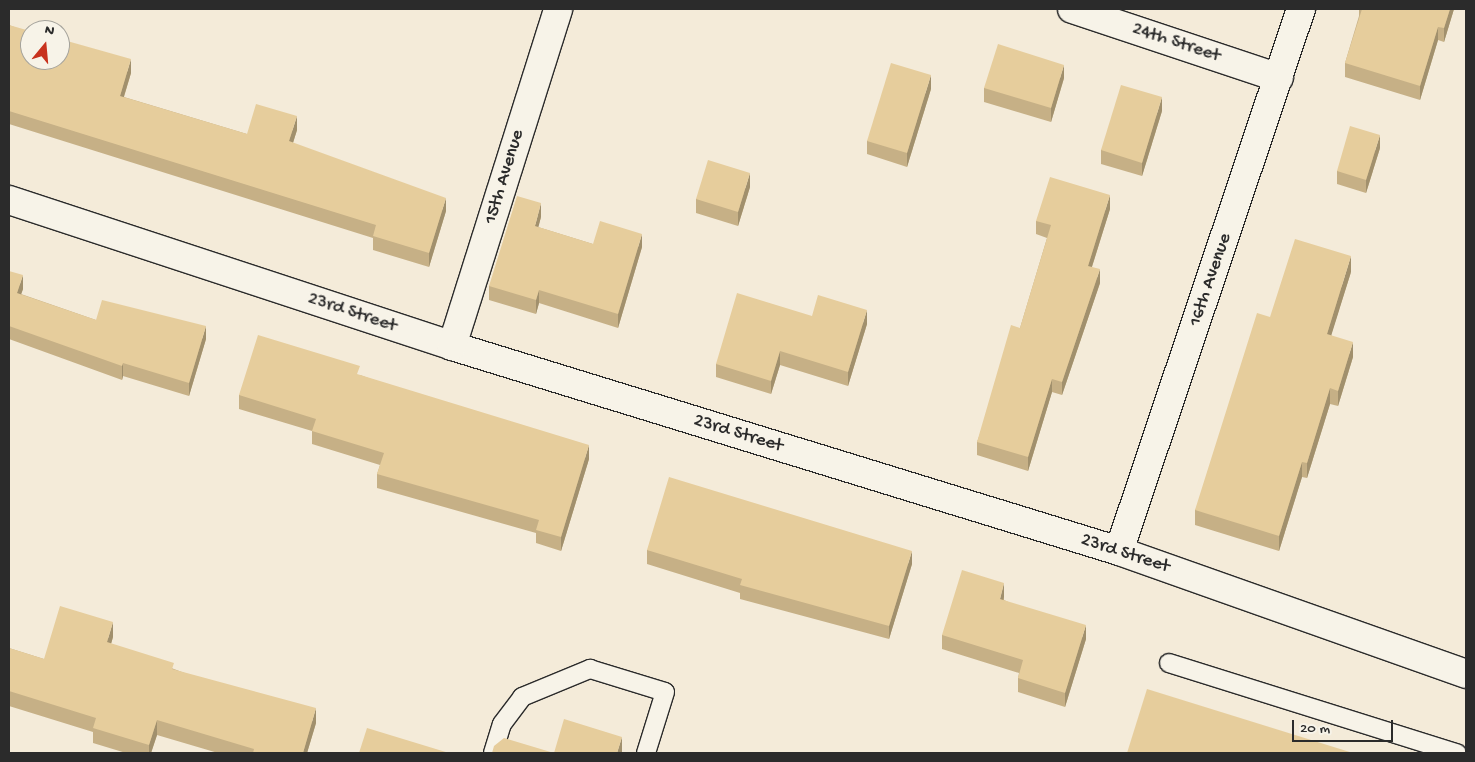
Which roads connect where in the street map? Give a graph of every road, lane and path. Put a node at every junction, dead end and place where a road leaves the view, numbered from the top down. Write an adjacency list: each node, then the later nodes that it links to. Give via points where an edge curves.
1 (558, 9): 6 (street, 15th Avenue)
2 (1072, 9): 4 (street, 24th Street)
3 (1301, 9): 4 (street, 16th Avenue)
4 (1279, 78): 7 (street, 16th Avenue)
5 (9, 200): 6 (street, 23rd Street)
6 (452, 346): 7 (street, 23rd Street)
7 (1119, 551): 9 (street, 23rd Street)
8 (1169, 663): 12 (lane)
9 (1466, 674)
10 (493, 753): 11 (lane, via 502,724 522,697 590,669 665,692)
11 (646, 753)
12 (1457, 753)

